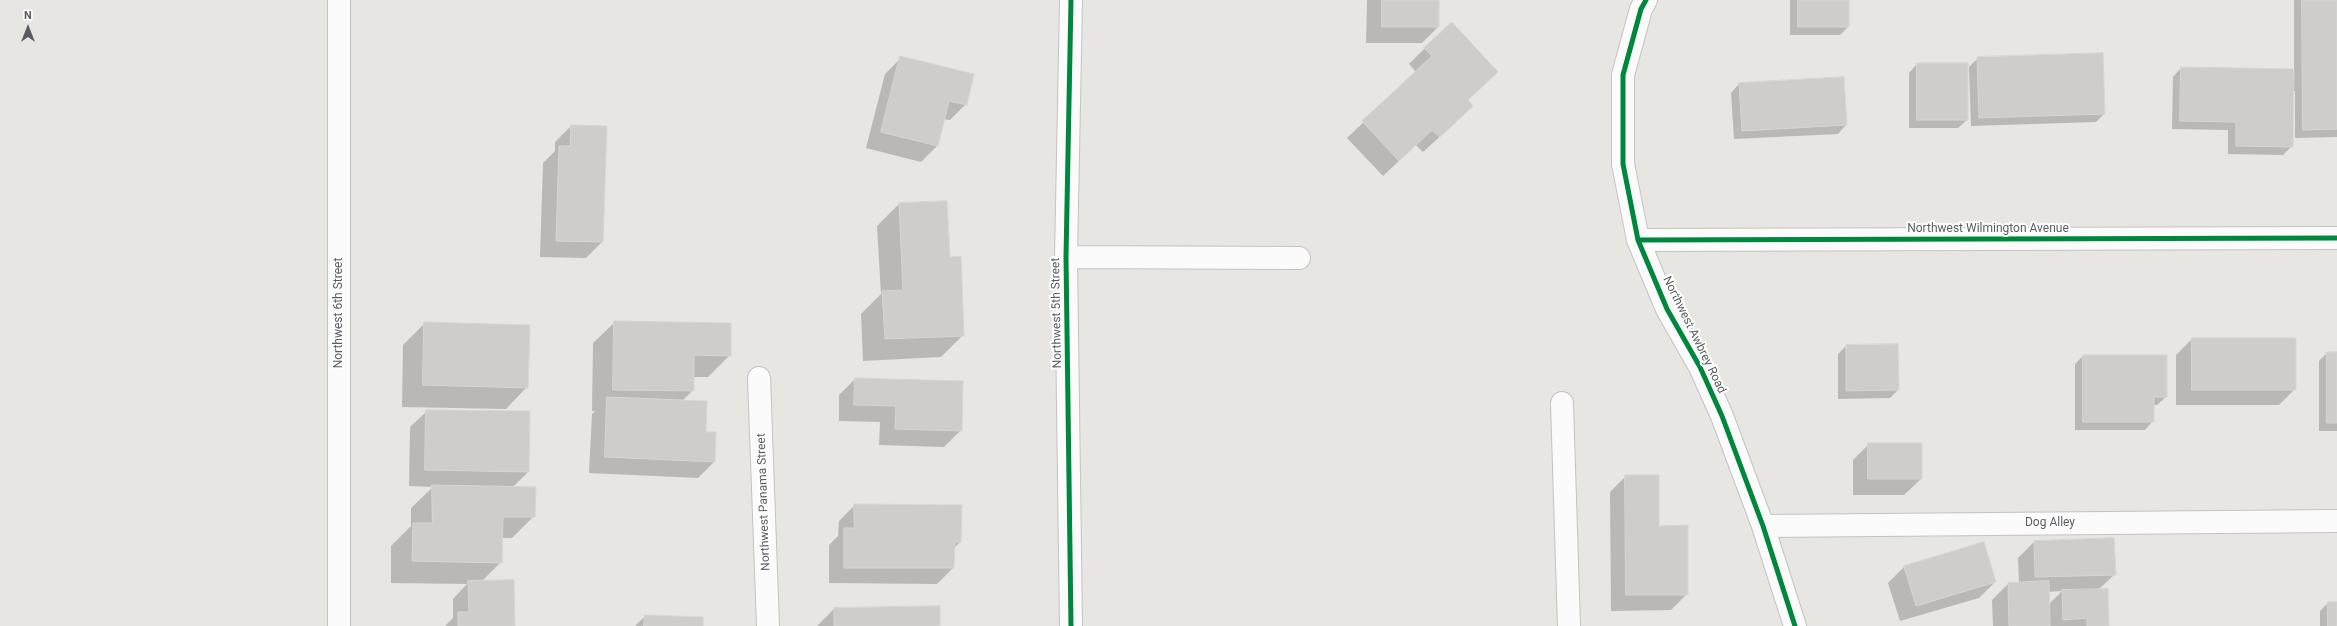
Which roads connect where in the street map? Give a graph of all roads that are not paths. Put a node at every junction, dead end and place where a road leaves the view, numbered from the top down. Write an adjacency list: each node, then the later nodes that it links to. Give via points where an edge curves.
1 (339, 0): 12 (street, Northwest 6th Street)
2 (1071, 0): 6 (street, Northwest 5th Street)
3 (1646, 0): 5 (street, Northwest Awbrey Road, via 1623,75 1623,164)
4 (2337, 238): 5 (street, Northwest Wilmington Avenue)
5 (1638, 240): 11 (street, Northwest Awbrey Road, via 1667,309 1700,367 1722,416)
6 (1066, 257): 7 (street); 14 (street, Northwest 5th Street)
7 (1299, 258)
8 (759, 378): 13 (street, Northwest Panama Street)
9 (1562, 403): 15 (street)
10 (2337, 521): 11 (street, Dog Alley)
11 (1763, 526): 16 (street, Northwest Awbrey Road)
12 (339, 626)
13 (768, 626)
14 (1070, 626)
15 (1569, 626)
16 (1795, 626)

